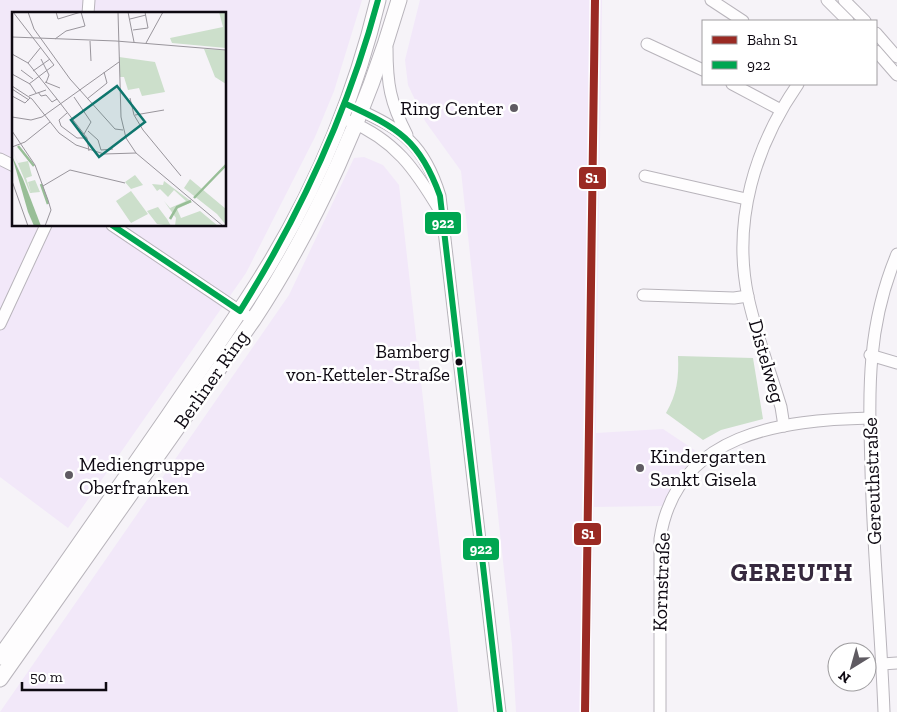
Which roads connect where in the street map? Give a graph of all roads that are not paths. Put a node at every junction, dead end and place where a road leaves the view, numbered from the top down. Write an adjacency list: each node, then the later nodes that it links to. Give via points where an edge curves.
1 (378, 0): 18 (main road, Berliner Ring, via 371,31)
2 (399, 0): 10 (main road, Berliner Ring)
3 (711, 0): 6 (street)
4 (827, 0): 7 (street)
5 (844, 0): 8 (street)
6 (741, 20)
7 (847, 20)
8 (864, 20)
9 (877, 34): 13 (street)
10 (387, 43): 20 (main road, Berliner Ring); 21 (street, via 387,76 392,103)
11 (647, 44): 14 (street)
12 (877, 52): 15 (street)
13 (897, 57)
14 (702, 70)
15 (897, 75)
16 (734, 85): 19 (street)
17 (797, 85): 19 (street, Distelweg)
18 (343, 110): 20 (street); 32 (main road, Berliner Ring, via 296,217)
19 (781, 110): 25 (street, Distelweg, via 761,154)
20 (359, 117): 21 (street); 26 (street, via 407,161); 33 (main road, Berliner Ring, via 284,270)
21 (408, 137): 26 (street, via 425,159 434,178)
22 (0, 159): 23 (street)
23 (12, 165)
24 (645, 176): 25 (street)
25 (746, 200): 31 (street, Distelweg, via 744,240)
26 (441, 214): 43 (street)
27 (46, 226): 34 (street)
28 (113, 226): 32 (street)
29 (897, 254): 35 (street, Gereuthstraße, via 887,277)
30 (643, 295): 31 (street, Distelweg)
31 (748, 296): 38 (street, Distelweg)
32 (240, 311): 33 (street); 39 (main road, Berliner Ring)
33 (253, 320): 42 (main road, Berliner Ring)
34 (0, 324)
35 (870, 356): 36 (street); 37 (street, Gereuthstraße)
36 (897, 363)
37 (870, 418): 38 (street, Kornstraße, via 825,419); 41 (street, Gereuthstraße, via 873,539)
38 (784, 426): 44 (street, Kornstraße, via 719,447 693,469 668,509 660,539)
39 (0, 657)
40 (897, 662): 41 (street)
41 (882, 664): 45 (street, Gereuthstraße)
42 (0, 679)
43 (500, 712)
44 (660, 712)
45 (884, 712)

